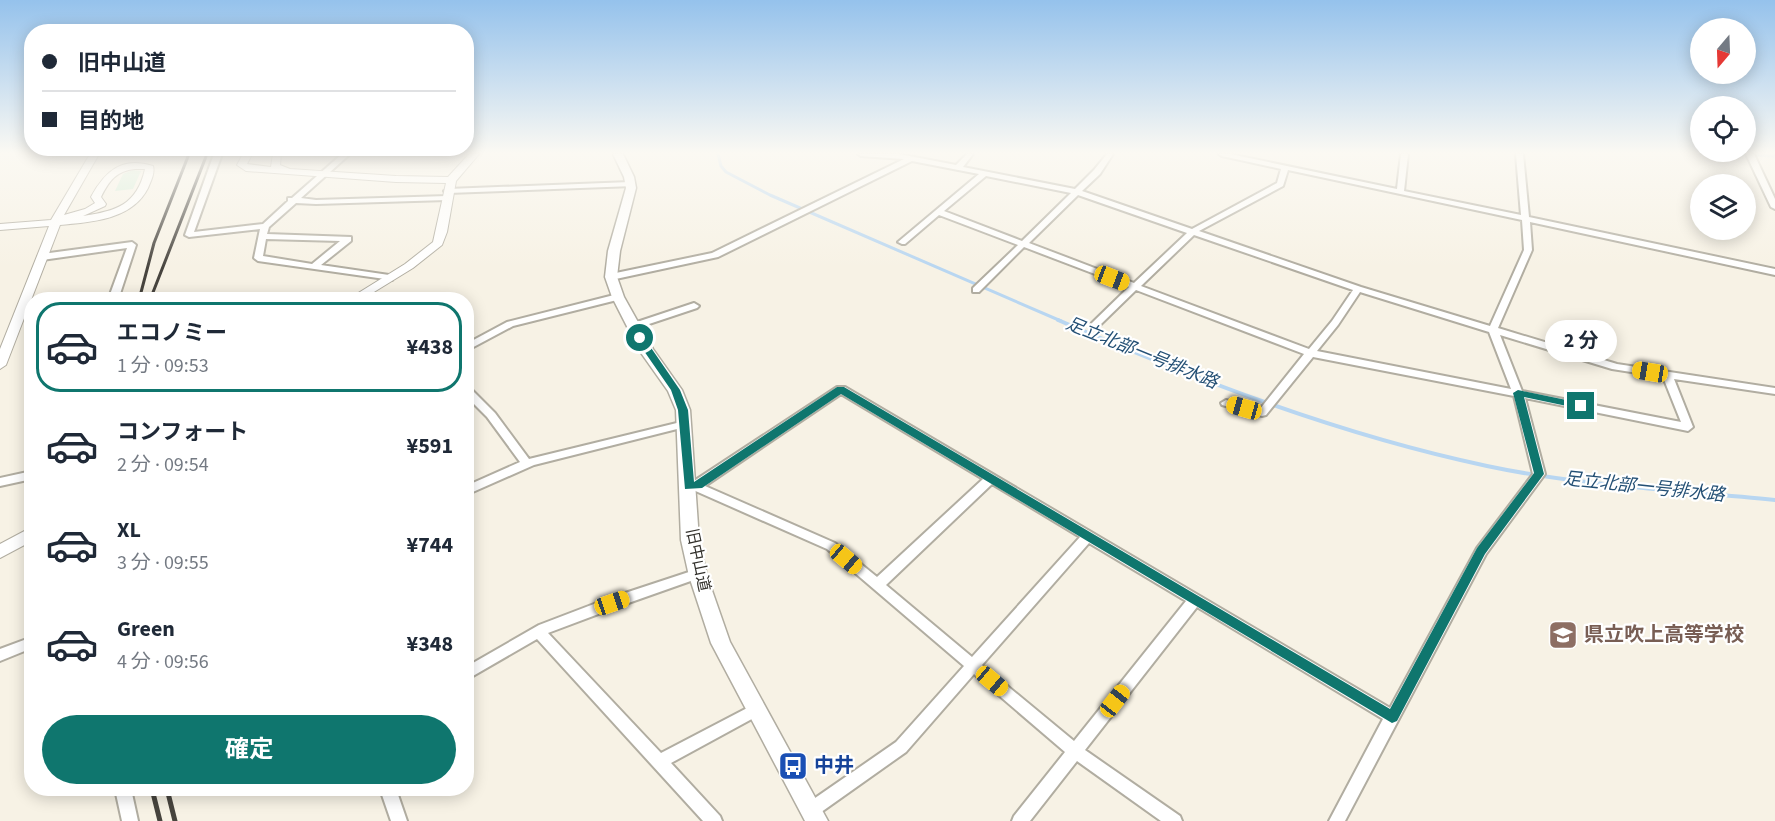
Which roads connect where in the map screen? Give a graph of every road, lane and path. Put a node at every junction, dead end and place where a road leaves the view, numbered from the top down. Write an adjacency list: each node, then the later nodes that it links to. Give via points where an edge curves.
1 (72, 192): 20 (street)
2 (99, 192): 20 (street, via 96,197 101,204)
3 (139, 192): 20 (street, via 128,207 109,214)
4 (204, 192): 22 (street, via 189,235)
5 (300, 192): 16 (street)
6 (423, 192): 16 (street, via 316,202)
7 (449, 192): 30 (street, via 438,243)
8 (628, 192): 29 (main road, 旧中山道)
9 (841, 192): 29 (street, via 714,255)
10 (962, 192): 18 (street)
11 (1077, 192): 23 (street); 25 (street)
12 (1265, 192): 23 (street)
13 (1401, 192): 19 (street)
14 (1524, 192): 19 (street)
15 (1768, 192): 17 (street)
16 (291, 200): 22 (street)
17 (1775, 207)
18 (939, 212): 24 (street); 25 (street)
19 (1526, 219): 28 (street); 42 (street, via 1528,254)
20 (56, 221): 21 (street); 26 (street)
21 (0, 227)
22 (264, 231): 27 (street, via 258,258); 27 (street, via 348,239)
23 (1192, 232): 31 (street); 33 (street)
24 (903, 242)
25 (1024, 244): 31 (street); 32 (street)
26 (42, 257): 34 (street); 35 (street, via 132,245)
27 (315, 266): 30 (street)
28 (1775, 272)
29 (611, 277): 37 (main road, 旧中山道)
30 (389, 278): 36 (street)
31 (1135, 286): 40 (street); 46 (street)
32 (976, 289)
33 (1358, 289): 42 (street); 46 (street)
34 (28, 292)
35 (116, 292)
36 (366, 292)
37 (618, 297): 41 (main road, 旧中山道); 44 (street, via 510,324)
38 (24, 303): 47 (street)
39 (694, 306): 41 (street)
40 (1096, 324)
41 (634, 326): 53 (main road, 旧中山道, via 675,390)
42 (1493, 329): 48 (street, via 1616,367); 50 (street)
43 (474, 340): 44 (street)
44 (477, 341): 45 (street)
45 (474, 343)
46 (1310, 353): 50 (street); 52 (street, via 1262,413)
47 (0, 365)
48 (1667, 375): 49 (street); 50 (street, via 1688,427)
49 (1775, 391)
50 (1518, 393): 72 (street, via 1539,474 1481,551)
51 (474, 398): 54 (street)
52 (1226, 403)
53 (685, 424): 54 (street); 58 (main road, 旧中山道)
54 (527, 464): 59 (street)
55 (24, 478): 57 (street)
56 (990, 479): 58 (street, via 840,389); 60 (street); 64 (street)
57 (0, 482)
58 (693, 486): 63 (main road, 旧中山道, via 690,540); 64 (street, via 831,546)
59 (474, 487)
60 (1087, 537): 65 (street); 69 (street)
61 (24, 538): 62 (street)
62 (0, 552)
63 (698, 574): 66 (street); 71 (main road, 旧中山道, via 721,643)
64 (877, 585): 69 (street)
65 (1194, 601): 72 (street); 73 (street)
66 (539, 632): 70 (street); 74 (street)
67 (24, 645): 68 (street)
68 (0, 655)
69 (975, 667): 73 (street); 77 (street, via 901,747)
70 (474, 669)
71 (756, 710): 74 (street); 77 (main road, 旧中山道)
72 (1392, 717): 83 (street)
73 (1076, 752): 81 (street); 82 (street)
74 (659, 762): 80 (street)
75 (125, 796): 78 (street)
76 (390, 796): 79 (street)
77 (814, 816)
78 (130, 821)
79 (399, 821)
80 (714, 821)
81 (1020, 821)
82 (1174, 821)
83 (1337, 821)

